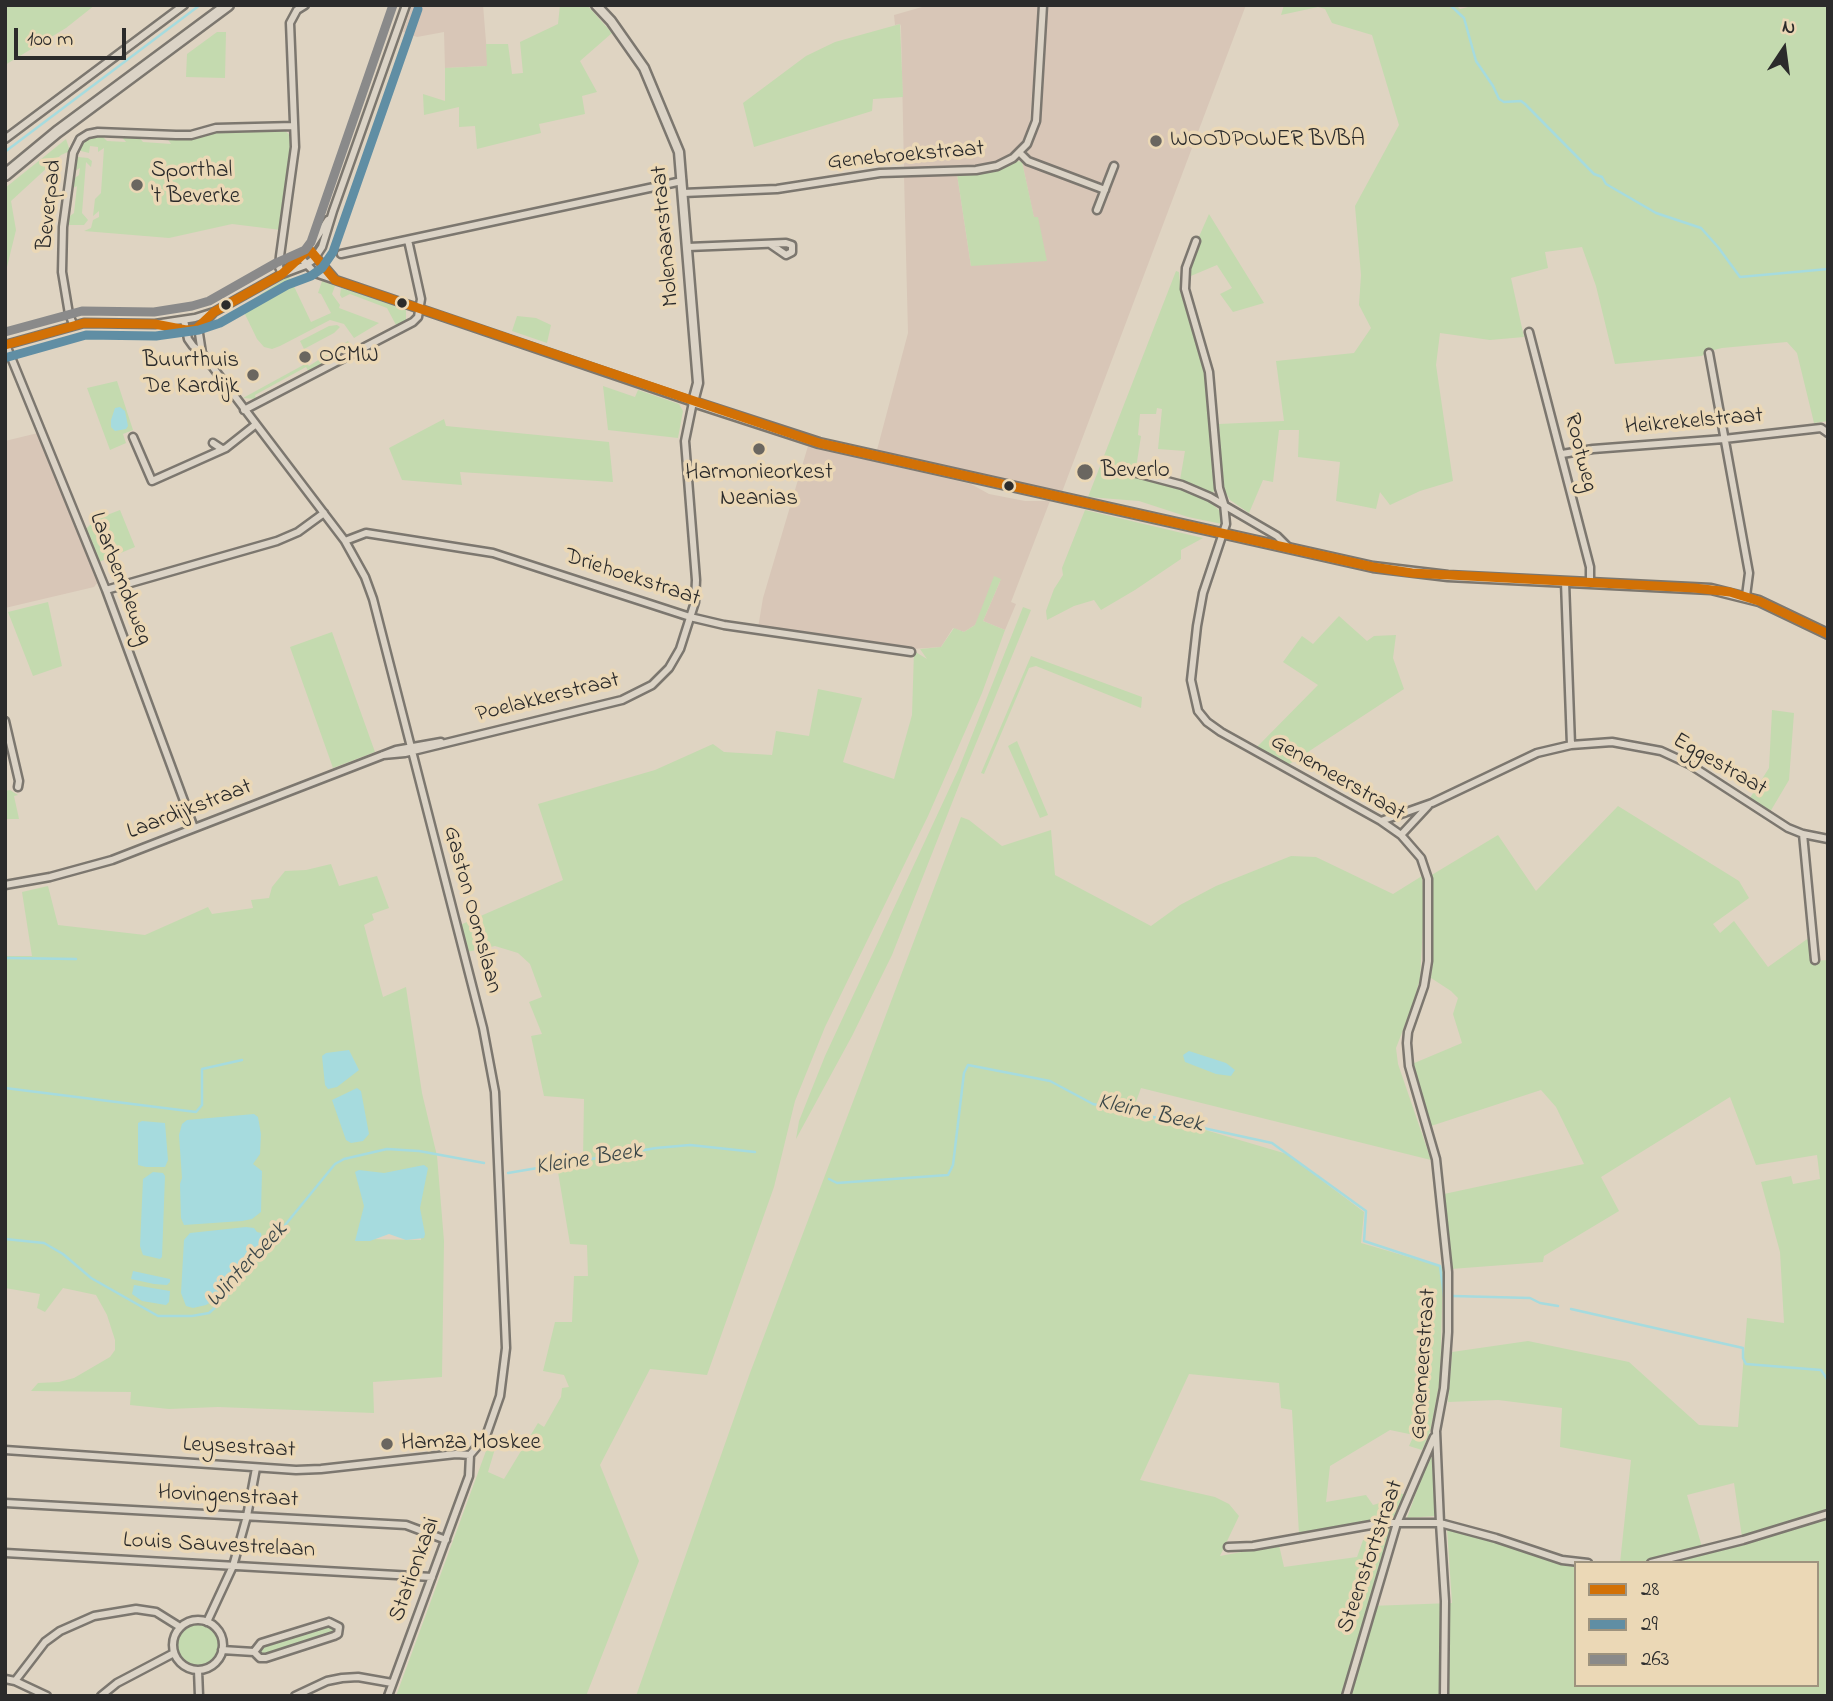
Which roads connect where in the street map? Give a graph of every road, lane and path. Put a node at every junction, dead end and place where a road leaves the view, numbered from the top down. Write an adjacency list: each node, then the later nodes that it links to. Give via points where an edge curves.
1 (184, 5): 8 (street)
2 (228, 5): 11 (main road)
3 (305, 5): 7 (street, via 290,23)
4 (406, 5): 16 (street)
5 (596, 5): 12 (street, Molenaarstraat, via 633,50 654,88 679,152)
6 (1042, 5): 9 (street, via 1036,121)
7 (294, 126): 26 (street, via 293,170 279,267); 32 (street, Beverpad, via 216,128 191,135 97,132 80,139 74,149 63,227 62,272)
8 (5, 139)
9 (1020, 153): 13 (street); 14 (street, Genebroekstraat, via 998,166 976,170 880,173 777,189)
10 (1114, 166): 13 (street)
11 (5, 175)
12 (682, 181): 14 (street, Molenaarstraat); 17 (street)
13 (1105, 190): 15 (street)
14 (683, 193): 20 (street, Molenaarstraat)
15 (1097, 210)
16 (333, 211): 21 (street); 23 (street)
17 (408, 240): 22 (street); 28 (street)
18 (1196, 241): 50 (street, Genemeerstraat, via 1186,268 1185,289 1209,372)
19 (770, 244): 20 (street)
20 (688, 247): 40 (street, Molenaarstraat, via 698,383)
21 (309, 249): 23 (street); 24 (street)
22 (341, 254)
23 (316, 256): 25 (street); 27 (street)
24 (300, 257): 25 (street); 26 (street)
25 (306, 265): 26 (street); 27 (street)
26 (282, 274): 29 (street)
27 (335, 279): 28 (street)
28 (420, 308): 40 (street); 41 (street, via 413,322)
29 (214, 312): 30 (street); 34 (street)
30 (195, 318): 31 (street); 34 (street)
31 (184, 320): 33 (street); 35 (street)
32 (73, 324): 33 (street); 37 (street)
33 (155, 324): 35 (street)
34 (198, 327): 35 (street); 38 (street)
35 (186, 330): 38 (street, Gaston Oomslaan)
36 (1529, 332): 48 (street, Rootweg)
37 (6, 345): 57 (street, Laarbemdeweg)
38 (202, 353): 41 (street, Gaston Oomslaan)
39 (1709, 353): 45 (street)
40 (694, 402): 52 (street, via 818,443); 59 (street, Poelakkerstraat, via 685,441 696,580)
41 (244, 410): 42 (street, Gaston Oomslaan)
42 (255, 425): 47 (street); 51 (street, Gaston Oomslaan)
43 (1828, 433): 45 (street, Heikrekelstraat, via 1821,428)
44 (133, 437): 47 (street, via 152,481)
45 (1724, 439): 48 (street, Heikrekelstraat); 58 (street, via 1749,573)
46 (212, 443): 47 (street)
47 (222, 449)
48 (1562, 454): 56 (street, Rootweg)
49 (1129, 471): 50 (street, via 1182,485)
50 (1224, 504): 52 (street, Genemeerstraat); 54 (street)
51 (324, 513): 53 (street, Gaston Oomslaan); 57 (street, via 277,541)
52 (1224, 534): 54 (street); 68 (street, Genemeerstraat, via 1203,593 1197,626 1191,680 1198,711 1242,745)
53 (345, 541): 59 (street, Driehoekstraat, via 366,533 493,553); 65 (street, Gaston Oomslaan, via 373,599)
54 (1289, 548): 55 (street, via 1412,573)
55 (1565, 582): 56 (street); 64 (street)
56 (1590, 583): 58 (street, via 1711,589)
57 (106, 590): 69 (street, Laarbemdeweg)
58 (1746, 596): 60 (street)
59 (690, 617): 61 (street, Driehoekstraat, via 761,632); 65 (street, Poelakkerstraat, via 668,668 634,695)
60 (1828, 634)
61 (911, 652)
62 (5, 720): 63 (street)
63 (8, 742): 66 (street)
64 (1571, 745): 67 (street, Eggestraat, via 1537,753); 70 (street, Eggestraat, via 1612,743 1661,751)
65 (411, 749): 69 (street, Laardijkstraat, via 383,755); 77 (street, Gaston Oomslaan, via 495,1091 506,1348 500,1396 485,1436)
66 (18, 787)
67 (1432, 803): 68 (street, Eggestraat); 71 (street, Eggestraat)
68 (1381, 821): 71 (street, Genemeerstraat)
69 (194, 828): 73 (street, Laardijkstraat, via 112,860)
70 (1803, 834): 72 (street, Eggestraat); 74 (street)
71 (1401, 835): 75 (street, Genemeerstraat, via 1421,858 1428,879 1428,961 1407,1043 1409,1066 1436,1159 1448,1272 1445,1377)
72 (1828, 839)
73 (5, 885)
74 (1815, 960)
75 (1436, 1432): 82 (street, Steenstortstraat); 83 (street, Genemeerstraat)
76 (5, 1450): 78 (street, Leysestraat)
77 (470, 1455): 78 (street, Leysestraat, via 321,1469); 84 (street, Stationkaai, via 469,1476)
78 (256, 1468): 81 (street)
79 (5, 1503): 81 (street, Hovingenstraat)
80 (1828, 1514): 88 (street)
81 (247, 1516): 84 (street, Hovingenstraat, via 406,1525); 89 (street)
82 (1397, 1523): 83 (street); 85 (street); 105 (street, Steenstortstraat)
83 (1440, 1523): 87 (street); 106 (street, Genemeerstraat, via 1446,1601)
84 (446, 1540): 90 (street, Stationkaai)
85 (1227, 1548)
86 (5, 1553): 89 (street, Louis Sauvestrelaan)
87 (1574, 1561)
88 (1659, 1561)
89 (233, 1566): 90 (street, Louis Sauvestrelaan); 91 (street)
90 (432, 1577): 99 (street, Stationkaai)
91 (207, 1622): 92 (street, via 196,1620); 93 (street, via 220,1633)
92 (180, 1627): 95 (street); 98 (street, via 156,1612 136,1609 94,1616 46,1642)
93 (222, 1650): 94 (street); 96 (street, via 213,1664)
94 (254, 1652): 94 (street, via 266,1658 334,1636 339,1627 329,1622 261,1643)
95 (174, 1653): 96 (street, via 186,1667); 101 (street)
96 (198, 1670): 102 (street)
97 (5, 1679): 98 (street)
98 (15, 1681): 100 (street)
99 (392, 1683): 103 (street, via 342,1678); 104 (street, Stationkaai)
100 (47, 1696)
101 (101, 1696)
102 (199, 1696)
103 (295, 1696)
104 (388, 1696)
105 (1346, 1696)
106 (1444, 1696)

